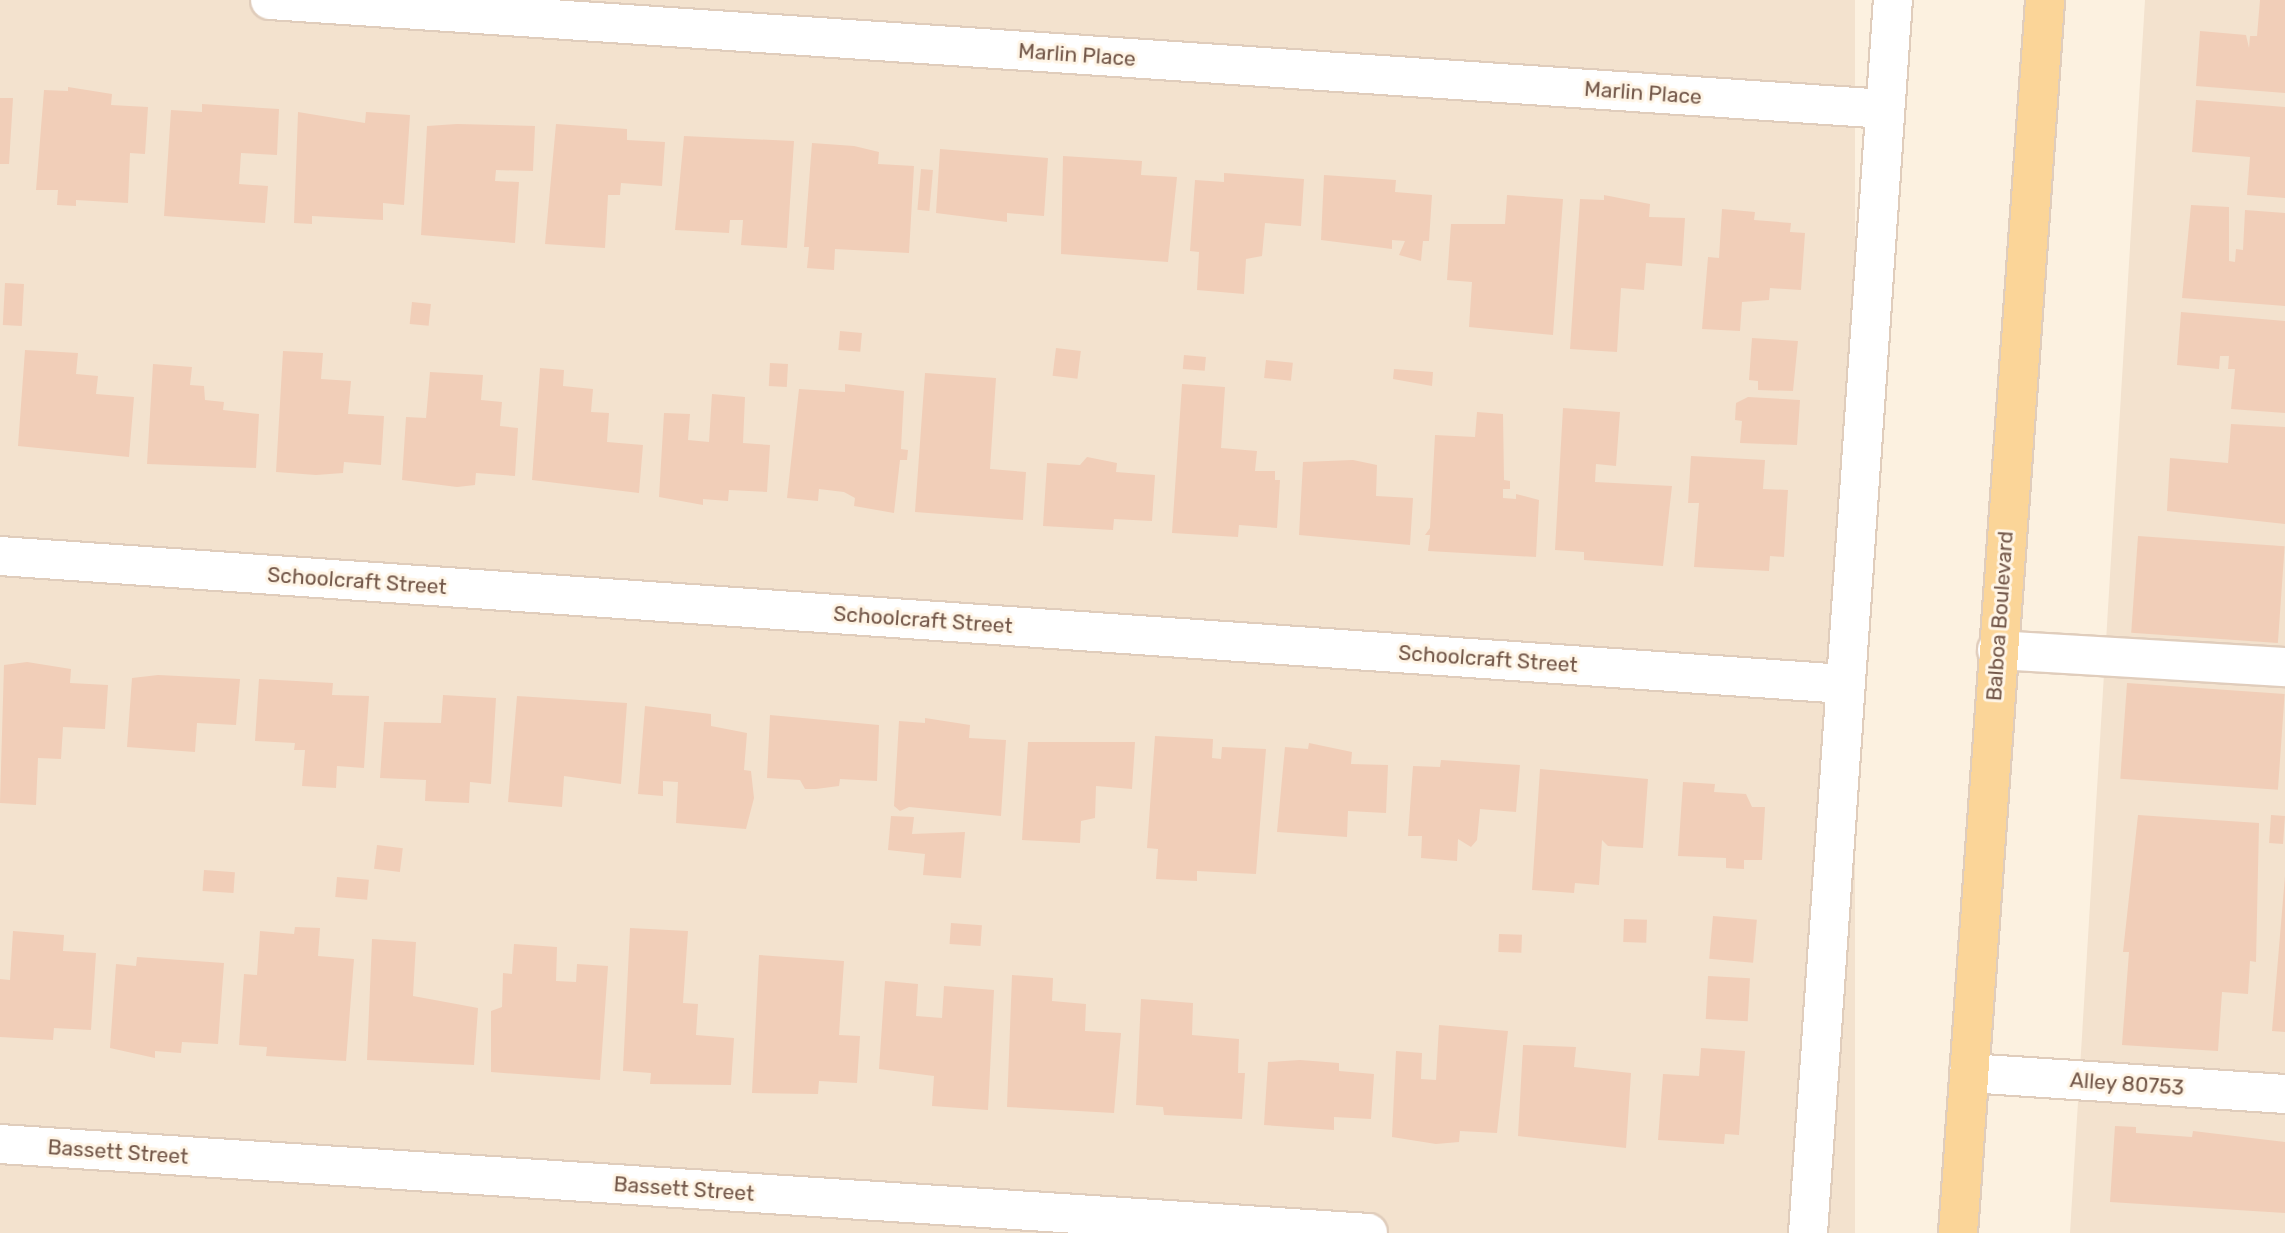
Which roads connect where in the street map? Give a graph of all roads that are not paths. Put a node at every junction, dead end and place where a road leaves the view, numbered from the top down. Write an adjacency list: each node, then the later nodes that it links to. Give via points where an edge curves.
1 (270, 0): 4 (street, Marlin Place)
2 (1893, 0): 4 (street)
3 (2045, 0): 6 (main road, Balboa Boulevard)
4 (1884, 109): 8 (street)
5 (0, 556): 8 (street, Schoolcraft Street)
6 (1997, 650): 7 (street); 9 (main road, Balboa Boulevard)
7 (2285, 667)
8 (1845, 684): 13 (street)
9 (1969, 1073): 10 (street, Alley 80753); 14 (main road, Balboa Boulevard)
10 (2285, 1094)
11 (0, 1144): 12 (street, Bassett Street)
12 (1368, 1233)
13 (1808, 1233)
14 (1958, 1233)

